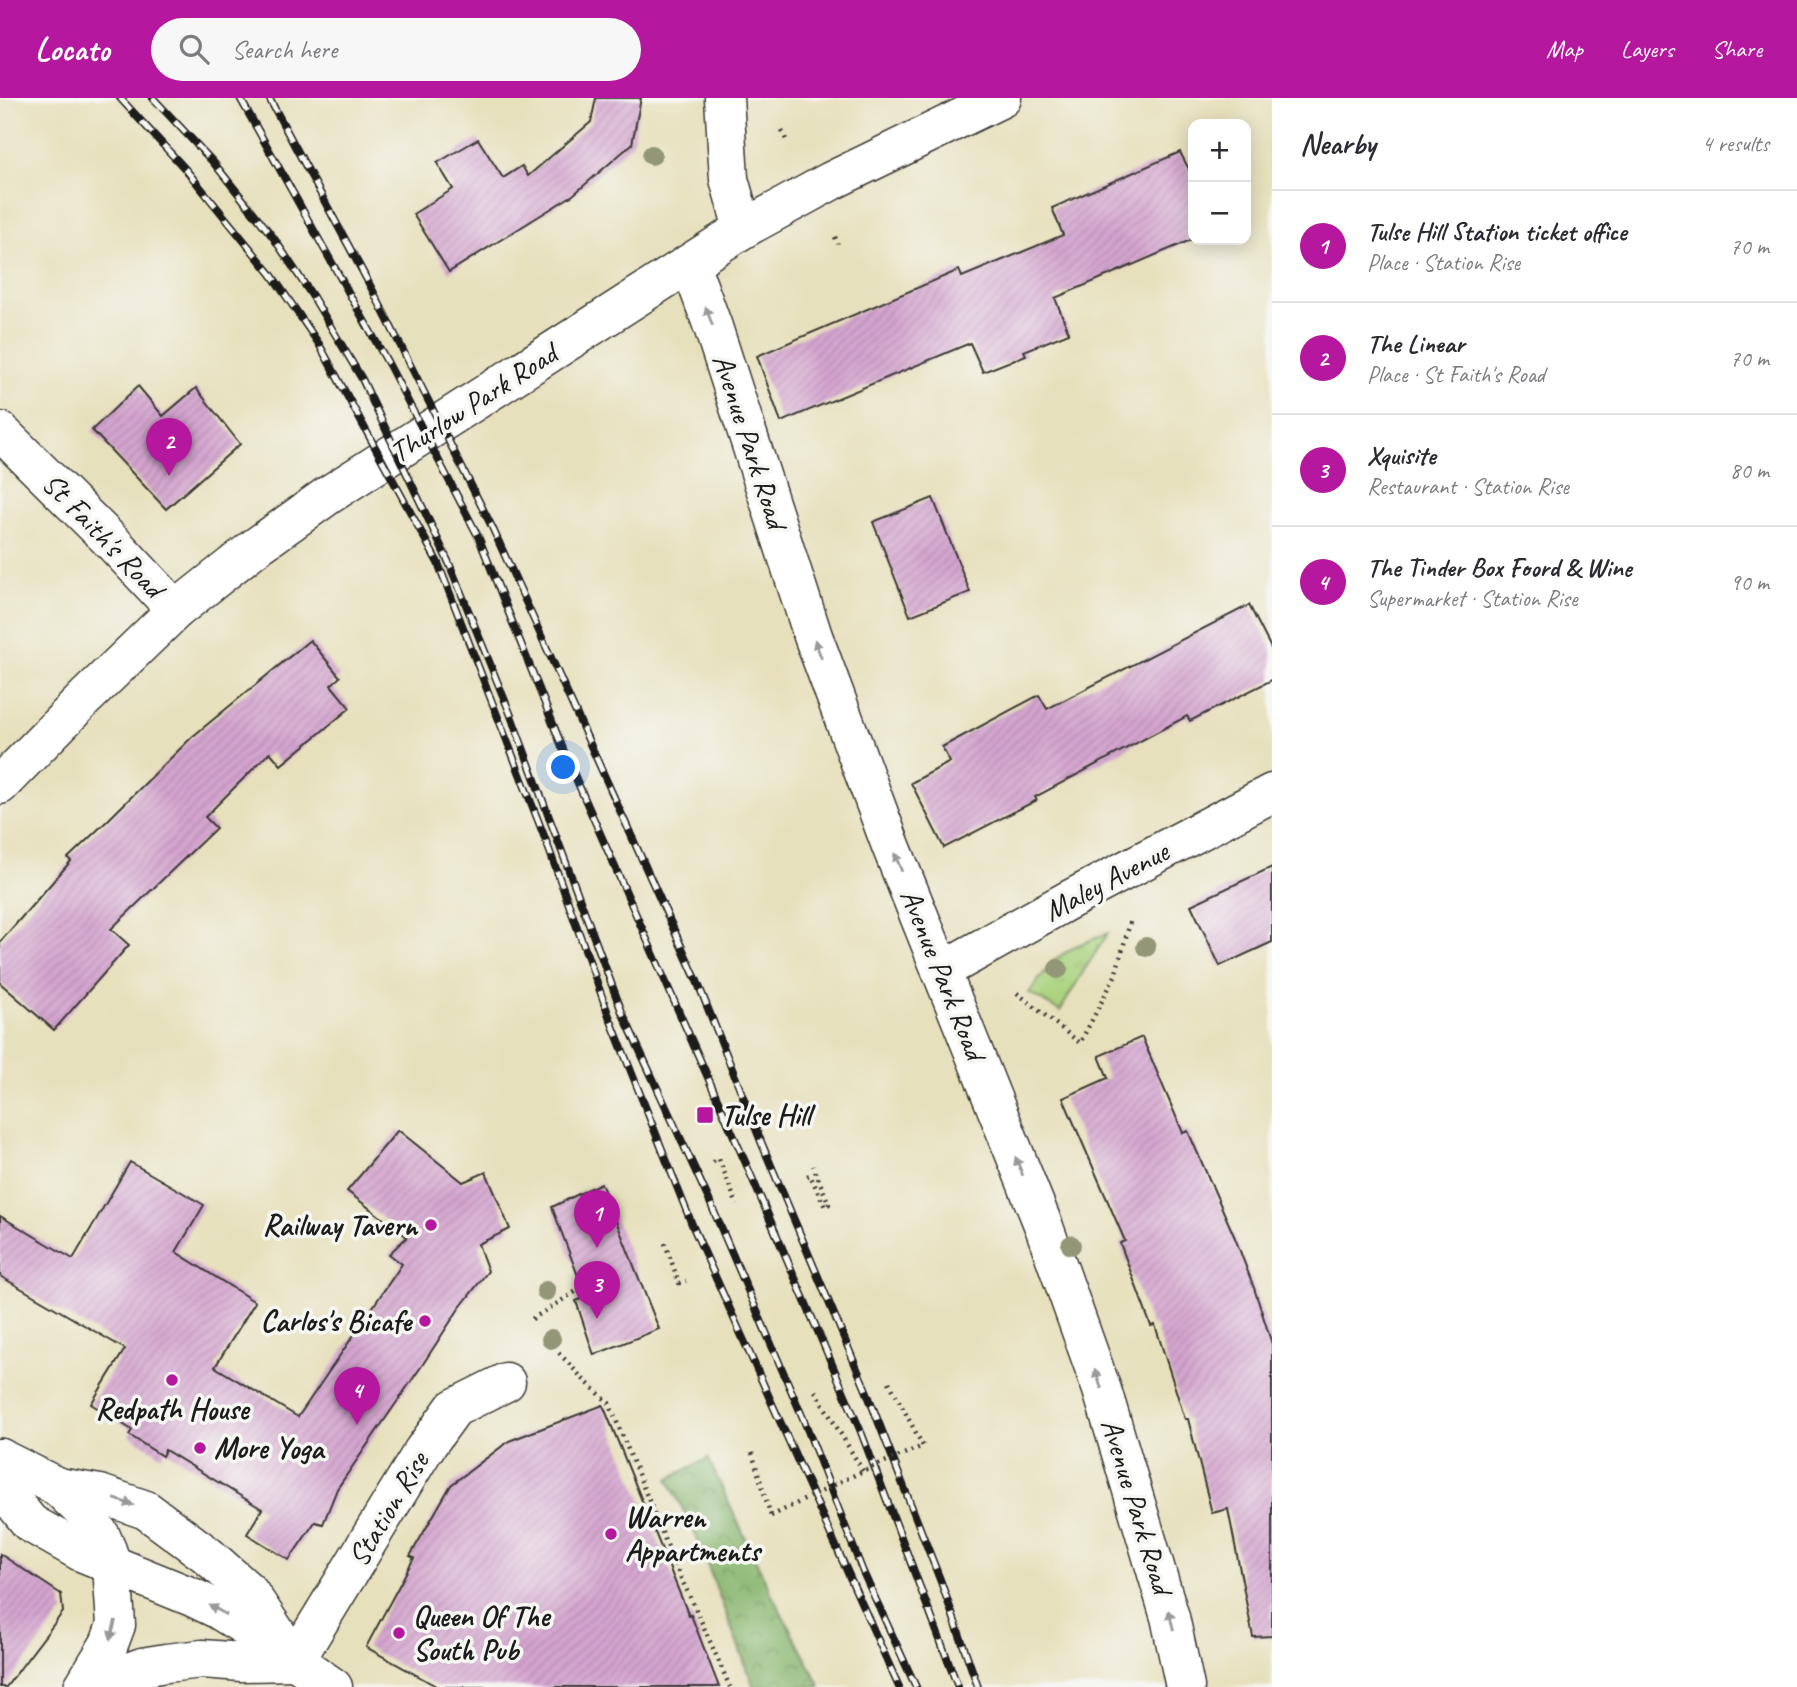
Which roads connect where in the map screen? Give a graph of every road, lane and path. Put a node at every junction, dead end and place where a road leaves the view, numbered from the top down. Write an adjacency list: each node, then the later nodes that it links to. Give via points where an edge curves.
1 (724, 98): 5 (main road, via 729,179)
2 (1002, 98): 5 (main road, Thurlow Park Road)
3 (782, 131): 4 (path)
4 (787, 142)
5 (743, 229): 8 (main road, Thurlow Park Road)
6 (835, 237): 7 (path)
7 (838, 244)
8 (690, 264): 10 (main road, Thurlow Park Road, via 327,496); 14 (main road, Avenue Park Road, one-way to 8, via 813,636)
9 (0, 431): 10 (main road, St Faith's Road)
10 (176, 610): 11 (main road, Thurlow Park Road)
11 (0, 785)
12 (1272, 793): 14 (main road, Maley Avenue)
13 (1133, 914): 15 (path, via 1115,976 1080,1043)
14 (941, 971): 37 (main road, Avenue Park Road, one-way to 14, via 1170,1617 1102,1390 1044,1227)
15 (1017, 993)
16 (713, 1162): 19 (path, via 719,1159)
17 (813, 1166): 18 (path, via 830,1204 825,1207)
18 (807, 1176)
19 (737, 1205)
20 (666, 1243): 22 (path, via 679,1283)
21 (607, 1272): 23 (path)
22 (686, 1281)
23 (532, 1319)
24 (559, 1353): 36 (path, via 609,1403)
25 (506, 1382): 33 (main road, Station Rise, via 454,1408 422,1451)
26 (889, 1382): 30 (path, bridge, via 923,1446)
27 (815, 1391): 30 (path)
28 (752, 1452): 30 (path, bridge, via 771,1516)
29 (0, 1458): 31 (main road); 32 (main road, via 15,1504 30,1523)
30 (863, 1471)
31 (58, 1488): 32 (main road, via 84,1512); 33 (main road, one-way to 33, via 100,1494 146,1510 249,1592)
32 (112, 1565): 33 (main road, one-way to 32, via 219,1610); 34 (main road, one-way to 34, via 116,1625)
33 (295, 1661): 34 (main road, via 166,1663); 35 (main road)
34 (85, 1687)
35 (333, 1687)
36 (730, 1687)
37 (1185, 1687)

